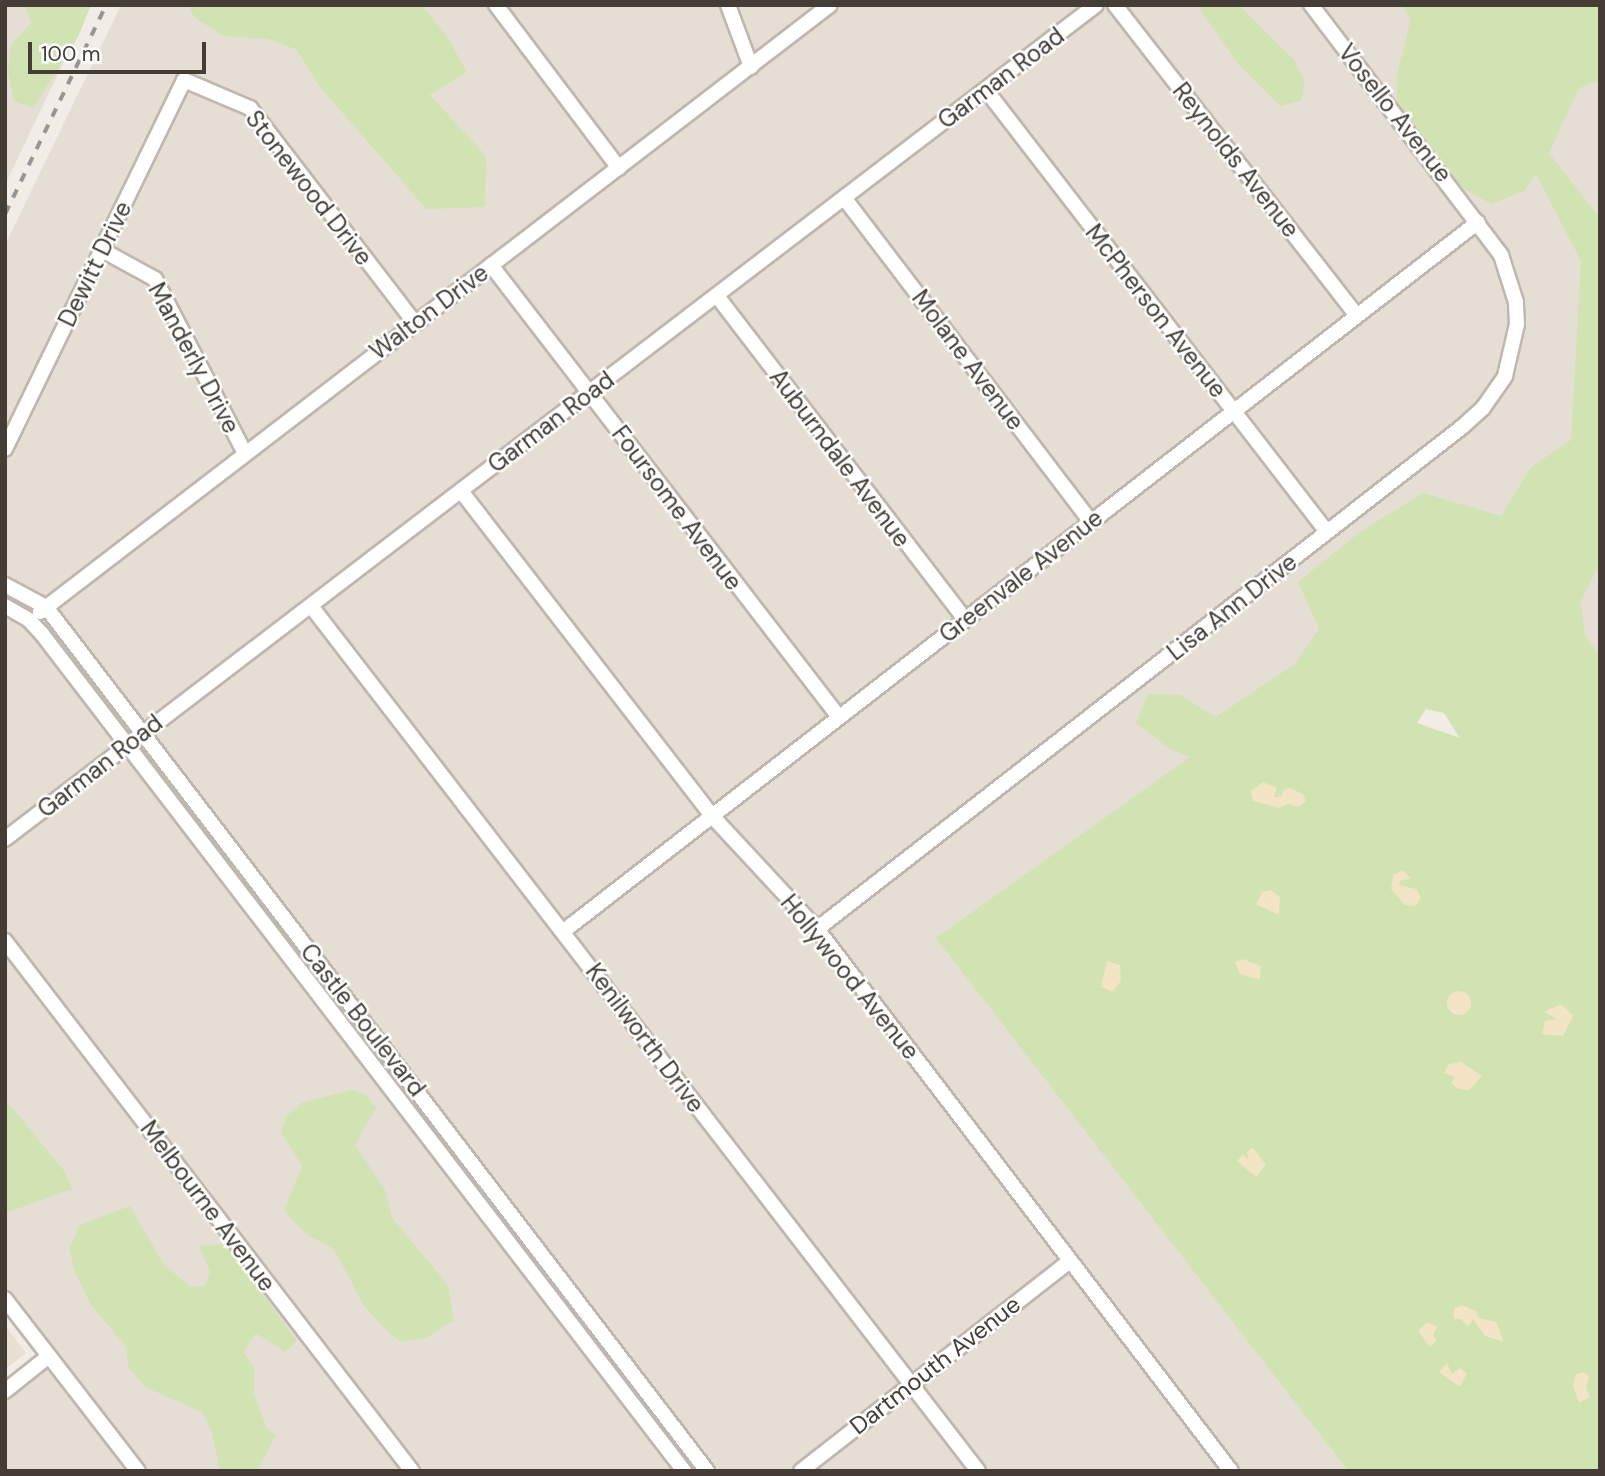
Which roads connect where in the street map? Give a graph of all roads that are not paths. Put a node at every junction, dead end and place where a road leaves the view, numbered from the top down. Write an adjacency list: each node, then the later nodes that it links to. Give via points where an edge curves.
1 (496, 5): 10 (street)
2 (728, 5): 7 (street)
3 (830, 5): 7 (street, Walton Drive)
4 (1096, 5): 9 (street, Garman Road)
5 (1115, 5): 16 (street, Reynolds Avenue)
6 (1311, 5): 12 (street, Vosello Avenue)
7 (751, 67): 10 (street, Walton Drive)
8 (184, 80): 13 (street, Dewitt Drive); 17 (street, Stonewood Drive, via 250,107)
9 (986, 90): 11 (street, Garman Road); 19 (street, McPherson Avenue)
10 (619, 168): 14 (street, Walton Drive)
11 (845, 199): 15 (street, Garman Road); 23 (street, Molane Avenue)
12 (1478, 222): 16 (street, Greenvale Avenue); 24 (street, Lisa Ann Drive, via 1501,255 1516,302 1516,337 1505,376 1477,415)
13 (102, 250): 20 (street, Dewitt Drive); 21 (street, Manderly Drive, via 156,279)
14 (491, 265): 17 (street, Walton Drive); 18 (street, Foursome Avenue)
15 (717, 296): 18 (street, Garman Road); 29 (street, Auburndale Avenue)
16 (1356, 315): 19 (street, Greenvale Avenue)
17 (414, 322): 21 (street, Walton Drive)
18 (589, 393): 22 (street, Garman Road); 31 (street, Foursome Avenue)
19 (1233, 411): 23 (street, Greenvale Avenue); 24 (street, McPherson Avenue)
20 (5, 449)
21 (245, 453): 28 (street, Walton Drive)
22 (461, 491): 27 (street, Garman Road); 34 (street, Hollywood Avenue)
23 (1090, 521): 29 (street, Greenvale Avenue)
24 (1327, 532): 38 (street, Lisa Ann Drive)
25 (5, 585): 28 (street, Castle Boulevard)
26 (5, 606): 30 (street, Castle Boulevard)
27 (311, 606): 32 (street, Garman Road); 39 (street, Kenilworth Drive)
28 (46, 607): 30 (street, Walton Drive); 32 (street, Castle Boulevard)
29 (965, 619): 31 (street, Greenvale Avenue)
30 (29, 620): 33 (street, Castle Boulevard)
31 (839, 717): 34 (street, Greenvale Avenue)
32 (142, 736): 33 (street, Garman Road); 36 (street, Castle Boulevard)
33 (127, 747): 35 (street, Garman Road); 37 (street, Castle Boulevard)
34 (712, 816): 38 (street, Hollywood Avenue); 39 (street, Greenvale Avenue)
35 (5, 839)
36 (259, 886): 37 (street); 41 (street, Castle Boulevard)
37 (244, 898): 42 (street, Castle Boulevard)
38 (817, 929): 43 (street, Hollywood Avenue)
39 (565, 930): 48 (street, Kenilworth Drive)
40 (5, 941): 51 (street, Melbourne Avenue)
41 (403, 1071): 42 (street); 44 (street, Castle Boulevard)
42 (385, 1085): 45 (street, Castle Boulevard)
43 (1070, 1261): 48 (street, Dartmouth Avenue); 56 (street, Hollywood Avenue)
44 (551, 1266): 45 (street); 53 (street, Castle Boulevard)
45 (535, 1278): 52 (street, Castle Boulevard)
46 (5, 1299): 47 (street)
47 (49, 1356): 49 (street); 50 (street)
48 (911, 1384): 54 (street, Dartmouth Avenue); 55 (street, Kenilworth Drive)
49 (5, 1391)
50 (138, 1471)
51 (412, 1471)
52 (684, 1471)
53 (707, 1471)
54 (801, 1471)
55 (978, 1471)
56 (1231, 1471)

